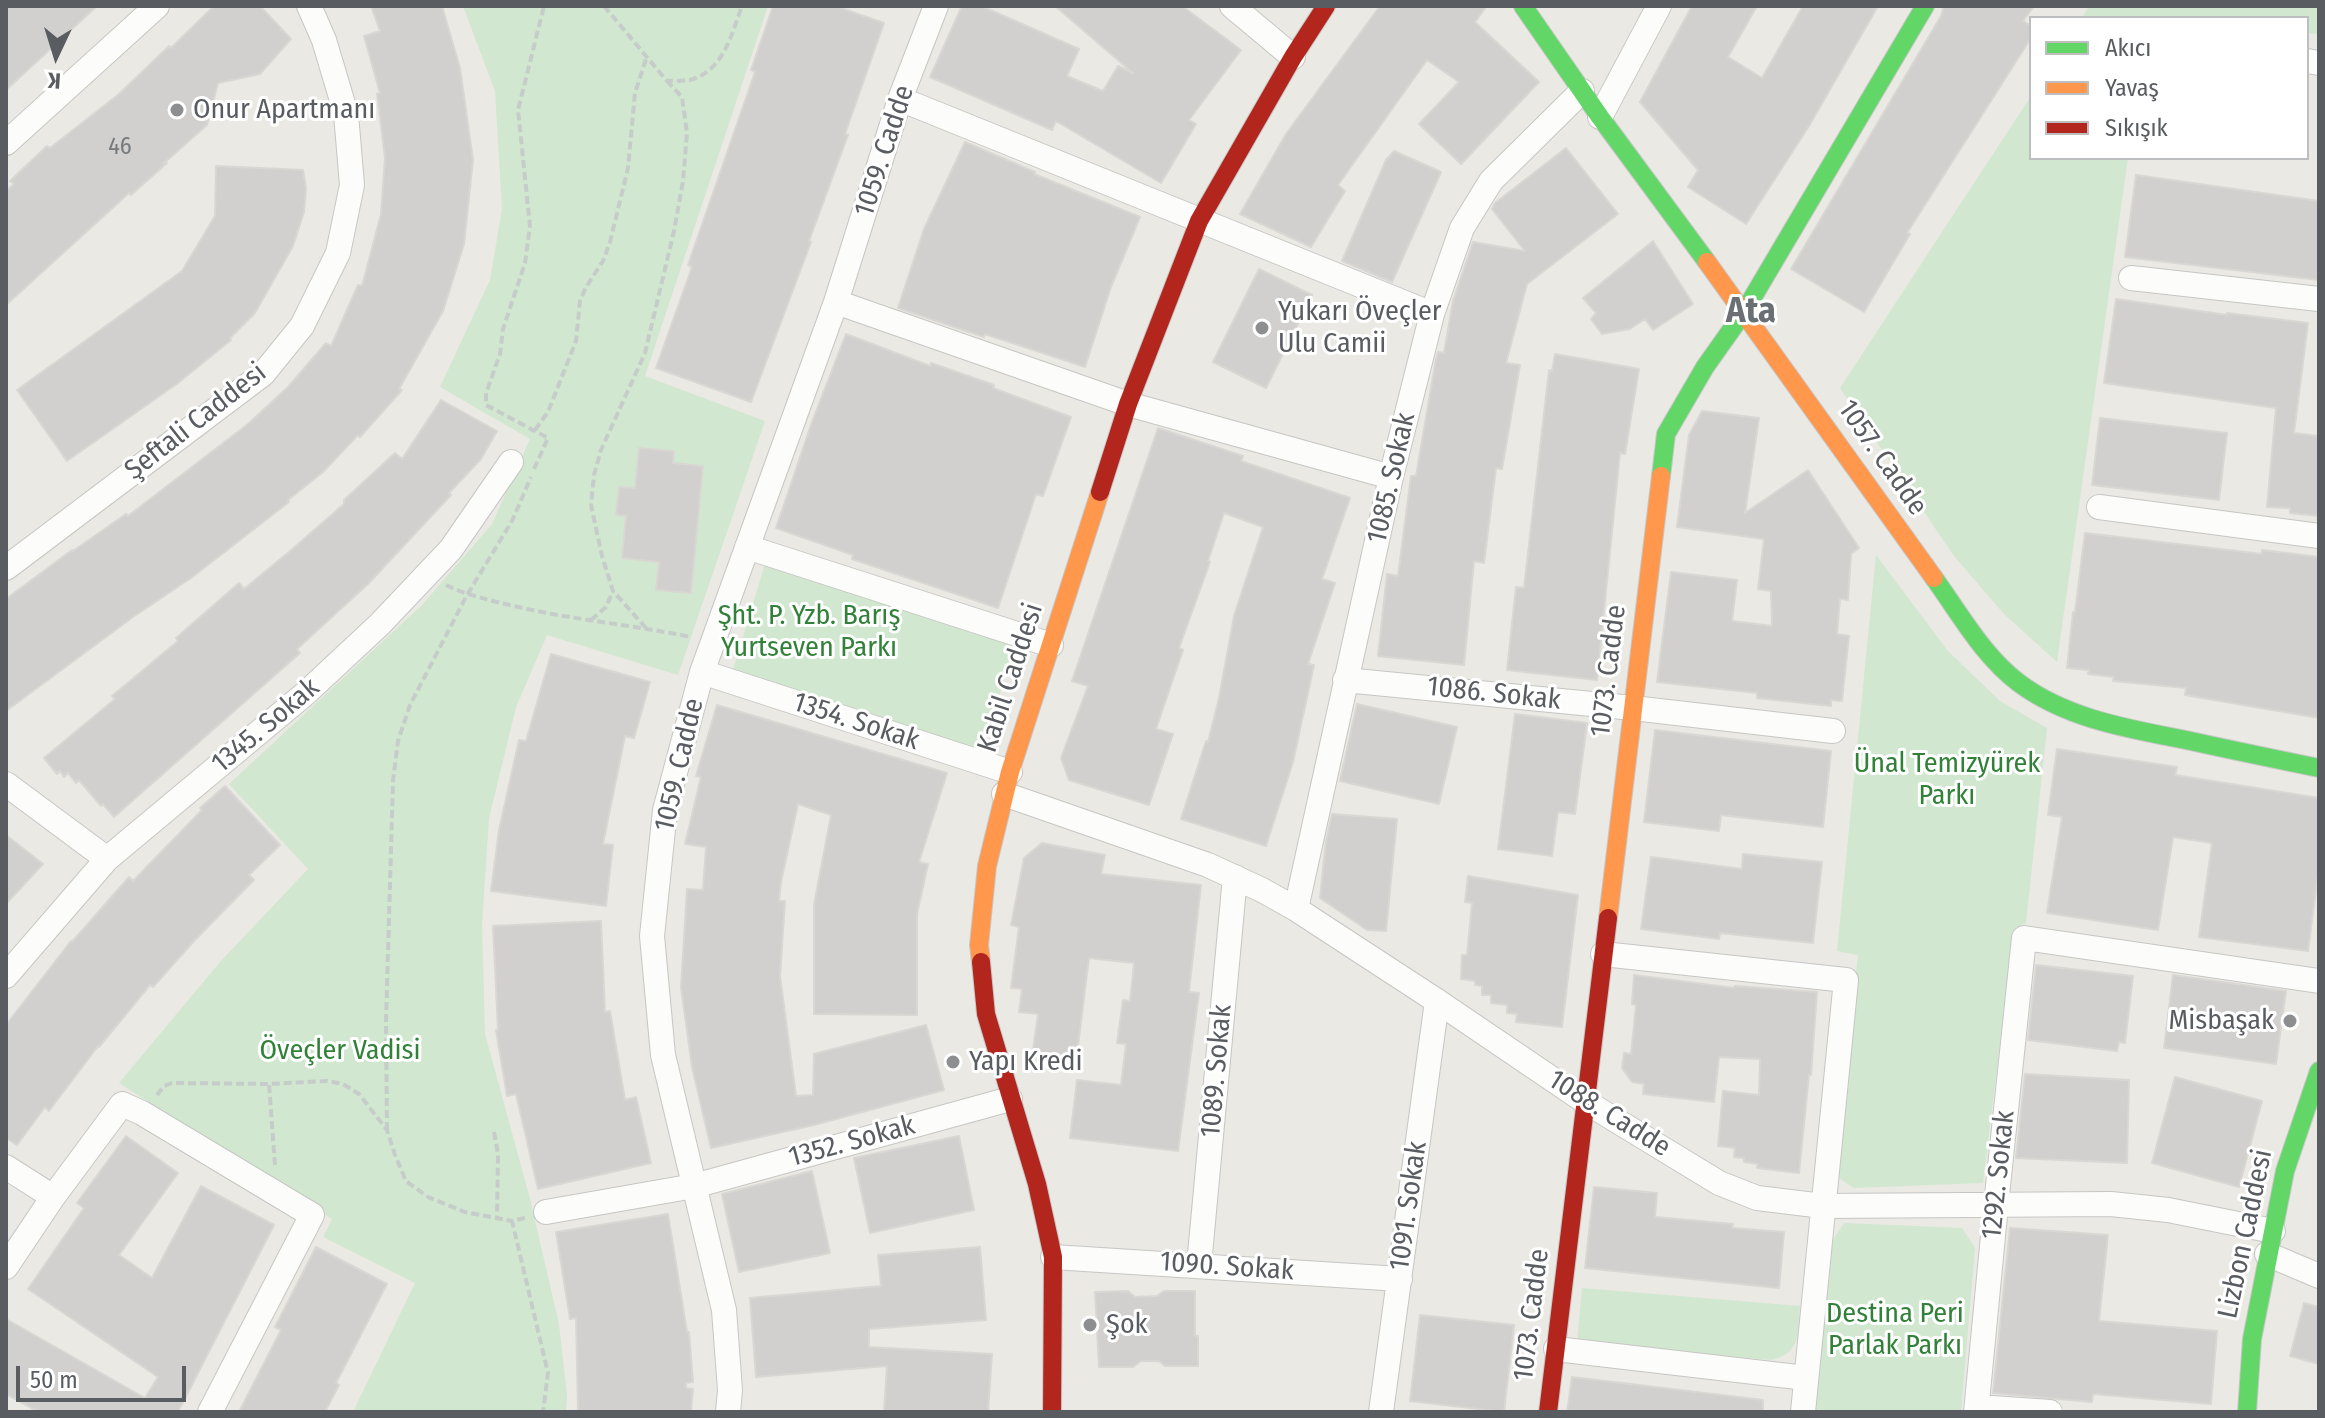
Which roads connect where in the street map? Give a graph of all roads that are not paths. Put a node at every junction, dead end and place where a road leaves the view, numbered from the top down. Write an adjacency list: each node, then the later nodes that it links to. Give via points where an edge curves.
1 (157, 6): 13 (street)
2 (309, 6): 26 (street, Şeftali Caddesi, via 346,114 352,185 338,253 302,326 263,374)
3 (936, 6): 11 (street, 1059. Cadde)
4 (1232, 6): 9 (street)
5 (1326, 6): 9 (street, Kabil Caddesi)
6 (1523, 6): 10 (street, 1057. Cadde)
7 (1659, 6): 12 (street)
8 (1925, 6): 18 (street, 1073. Cadde)
9 (1293, 57): 14 (street, Kabil Caddesi)
10 (1582, 91): 12 (street, 1057. Cadde); 19 (street, 1085. Sokak, via 1491,181 1462,228)
11 (900, 99): 14 (street); 17 (street, 1059. Cadde)
12 (1600, 117): 18 (street, 1057. Cadde)
13 (6, 143)
14 (1199, 221): 19 (street); 20 (street, Kabil Caddesi)
15 (2131, 278): 16 (street)
16 (2319, 299)
17 (836, 302): 20 (street); 25 (street, 1059. Cadde)
18 (1744, 312): 30 (street, 1073. Cadde, via 1666,434); 32 (street, 1057. Cadde, via 1972,633 2020,684 2051,702 2117,726)
19 (1432, 314): 22 (street, 1085. Sokak)
20 (1128, 404): 22 (street); 27 (street, Kabil Caddesi)
21 (511, 462): 35 (street, 1345. Sokak, via 451,549 380,624 306,693)
22 (1391, 477): 29 (street, 1085. Sokak)
23 (2099, 507): 24 (street)
24 (2319, 536)
25 (747, 547): 27 (street); 28 (street, 1059. Cadde)
26 (6, 568)
27 (1051, 645): 33 (street, Kabil Caddesi)
28 (702, 672): 33 (street, 1354. Sokak); 46 (street, 1059. Cadde, via 665,810 652,936 663,1055)
29 (1345, 680): 30 (street, 1086. Sokak); 37 (street, 1085. Sokak)
30 (1633, 708): 31 (street, 1086. Sokak); 38 (street, 1073. Cadde)
31 (1833, 731)
32 (2319, 768)
33 (1007, 783): 36 (street, 1088. Cadde); 43 (street, Kabil Caddesi, via 987,866 979,945 986,1014)
34 (6, 784): 35 (street)
35 (107, 859): 39 (street, 1345. Sokak)
36 (1235, 877): 37 (street, 1088. Cadde); 53 (street, 1089. Sokak)
37 (1296, 909): 41 (street, 1088. Cadde)
38 (1603, 954): 44 (street, 1073. Cadde); 49 (street, via 1846,980)
39 (6, 976)
40 (2319, 981): 48 (street, 1292. Sokak, via 2024,938)
41 (1437, 1001): 44 (street, 1088. Cadde); 56 (street, 1091. Sokak)
42 (2316, 1087): 51 (street, Lizbon Caddesi, via 2285,1171)
43 (1010, 1099): 46 (street, 1352. Sokak); 52 (street, Kabil Caddesi)
44 (1586, 1102): 49 (street, 1088. Cadde, via 1719,1183 1757,1198); 57 (street, 1073. Cadde)
45 (6, 1167): 47 (street)
46 (694, 1186): 50 (street, 1352. Sokak); 61 (street, 1059. Cadde, via 724,1310)
47 (53, 1197): 54 (street); 60 (street, via 132,1109 312,1215)
48 (1996, 1205): 49 (street, 1088. Cadde); 51 (street, 1088. Cadde, via 2111,1204 2168,1210); 59 (street, 1292. Sokak)
49 (1823, 1206): 58 (street)
50 (546, 1212)
51 (2270, 1243): 55 (street, 1088. Cadde); 67 (street, Lizbon Caddesi, via 2252,1339)
52 (1053, 1257): 53 (street, 1090. Sokak); 62 (street, Kabil Caddesi)
53 (1199, 1265): 56 (street, 1090. Sokak)
54 (6, 1267)
55 (2319, 1276)
56 (1400, 1279): 63 (street, 1091. Sokak)
57 (1556, 1349): 58 (street); 64 (street, 1073. Cadde)
58 (1806, 1378): 65 (street)
59 (1977, 1410): 66 (street)
60 (210, 1412)
61 (728, 1412)
62 (1052, 1412)
63 (1381, 1412)
64 (1548, 1412)
65 (1803, 1412)
66 (2050, 1412)
67 (2247, 1412)

